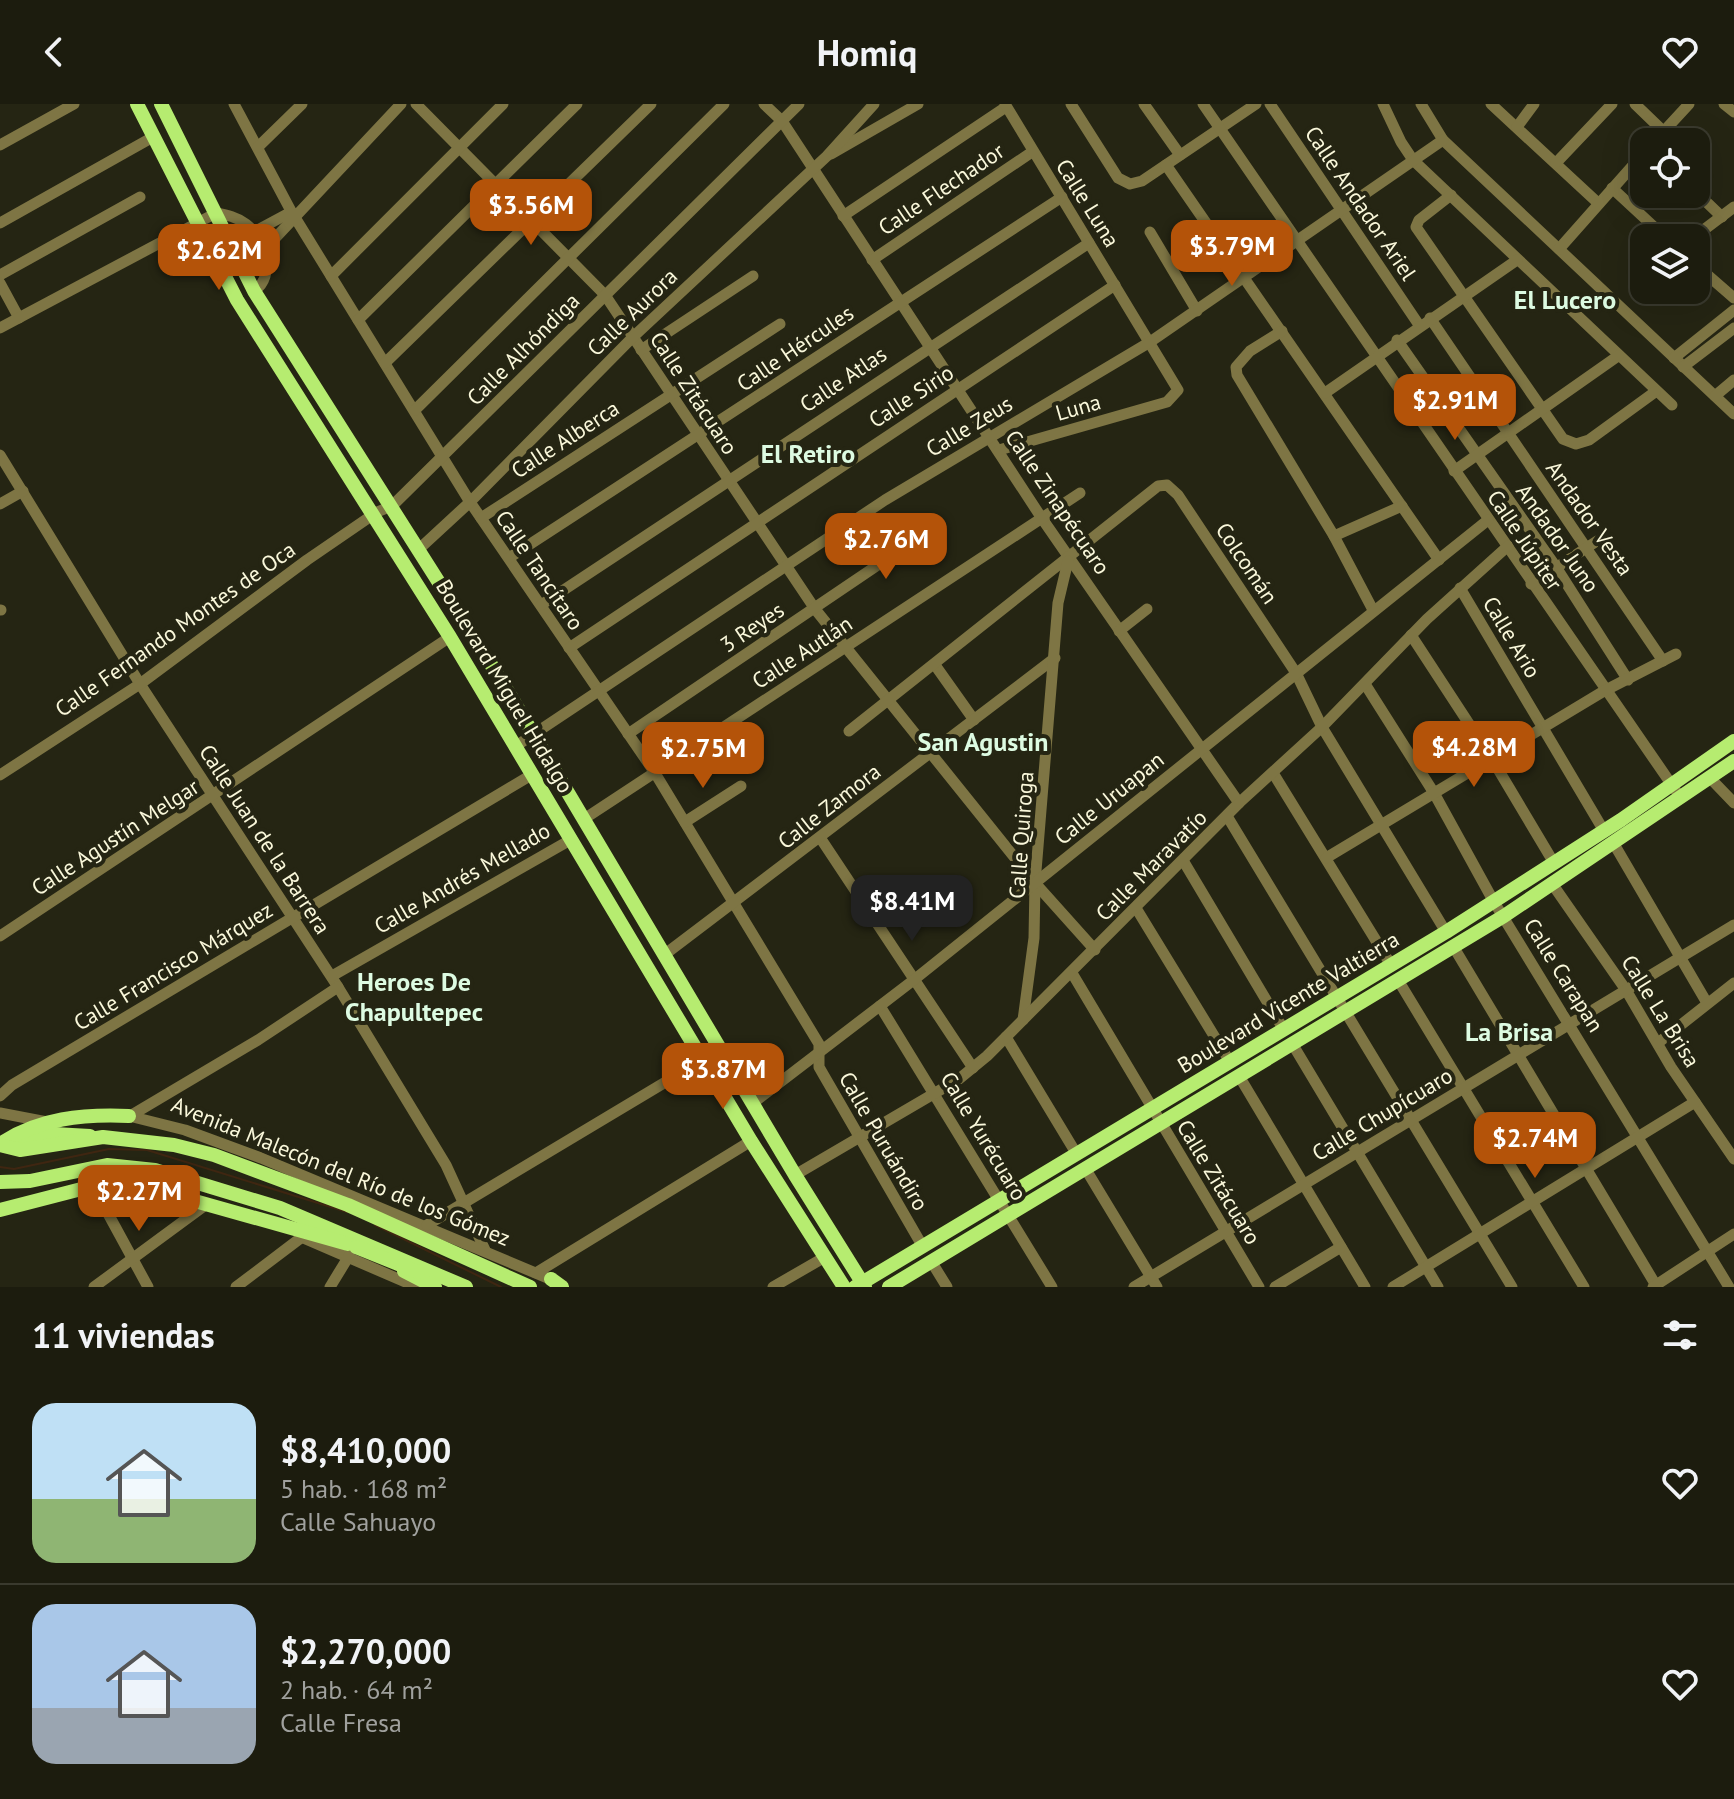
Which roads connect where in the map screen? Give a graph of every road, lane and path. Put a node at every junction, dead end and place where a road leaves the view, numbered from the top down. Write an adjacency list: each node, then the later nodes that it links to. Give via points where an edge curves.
1 (74, 104): 40 (street)
2 (137, 104): 38 (main road, Boulevard Miguel Hidalgo)
3 (161, 104): 61 (main road, Boulevard Miguel Hidalgo)
4 (234, 104): 41 (street, Calle Tancítaro)
5 (302, 104): 41 (street)
6 (401, 104): 60 (street)
7 (416, 104): 42 (street, Calle Zitácuaro)
8 (503, 104): 42 (street)
9 (577, 104): 51 (street)
10 (651, 104): 64 (street)
11 (724, 104): 75 (street)
12 (764, 104): 32 (street, Calle Zinapécuaro)
13 (799, 104): 32 (street, Calle Alhóndiga)
14 (874, 104): 45 (street, Calle Aurora)
15 (918, 104): 45 (street)
16 (1071, 104): 48 (street, via 1125,183 1135,183)
17 (1144, 104): 44 (street)
18 (1203, 104): 35 (street, Calle Júpiter)
19 (1256, 104): 35 (street)
20 (1270, 104): 59 (street, Calle Andador Ariel)
21 (1383, 104): 46 (street)
22 (1421, 104): 39 (street)
23 (1491, 104): 34 (street)
24 (1534, 104): 34 (street)
25 (1597, 104): 33 (street)
26 (1612, 104): 33 (street)
27 (1635, 104): 36 (street)
28 (1689, 104): 37 (street)
29 (1724, 104): 31 (street)
30 (1005, 106): 43 (street, Calle Luna); 62 (street)
31 (1734, 112)
32 (782, 121): 49 (street, Calle Zinapécuaro); 86 (street, Calle Alhóndiga)
33 (1593, 122): 47 (street)
34 (1517, 127): 47 (street)
35 (1220, 128): 44 (street); 72 (street, Calle Júpiter)
36 (1660, 128)
37 (1666, 128)
38 (153, 137): 65 (street); 68 (main road, Boulevard Miguel Hidalgo)
39 (1441, 141): 46 (street, Calle Zeus); 73 (street)
40 (0, 145)
41 (258, 147): 60 (street, Calle Tancítaro)
42 (459, 147): 51 (street, Calle Zitácuaro); 79 (street)
43 (1032, 152): 55 (street, Calle Luna); 76 (street, Calle Flechador)
44 (1180, 155): 48 (street)
45 (827, 156): 49 (street, Calle Aurora)
46 (1416, 158): 53 (street); 59 (street, Calle Zeus)
47 (1556, 163): 56 (street)
48 (1166, 165): 82 (street)
49 (812, 168): 62 (street, Calle Zinapécuaro); 99 (street, Calle Aurora)
50 (1630, 168): 52 (street)
51 (496, 184): 64 (street, Calle Zitácuaro); 93 (street)
52 (1612, 188): 56 (street); 66 (street)
53 (1451, 195): 77 (street); 87 (street, via 1416,227)
54 (140, 197): 78 (street)
55 (1062, 197): 71 (street, Calle Luna); 89 (street, Calle Hércules)
56 (1598, 203): 73 (street)
57 (1710, 205): 63 (street)
58 (1734, 207): 63 (street)
59 (1342, 210): 72 (street, Calle Zeus); 94 (street, Calle Andador Ariel)
60 (296, 211): 69 (street); 74 (street); 79 (street, Calle Tancítaro)
61 (216, 213): 68 (street); 69 (street, via 240,219); 85 (main road, Boulevard Miguel Hidalgo)
62 (843, 216): 76 (street, Calle Zinapécuaro)
63 (1722, 217): 67 (street)
64 (533, 221): 75 (street, Calle Zitácuaro); 107 (street)
65 (0, 223)
66 (1651, 224)
67 (1710, 226)
68 (201, 228): 85 (main road, via 240,290); 92 (street); 135 (main road, Boulevard Miguel Hidalgo, via 237,300)
69 (254, 232): 74 (street)
70 (1150, 232): 91 (street)
71 (1089, 243): 84 (street, Calle Luna); 102 (street, Calle Atlas)
72 (1297, 243): 82 (street, Calle Zeus); 104 (street, Calle Júpiter)
73 (1559, 249): 106 (street)
74 (264, 250): 85 (street, via 265,275)
75 (569, 258): 86 (street, Calle Zitácuaro); 117 (street)
76 (872, 260): 89 (street, Calle Zinapécuaro)
77 (1517, 260): 87 (street); 105 (street)
78 (0, 275)
79 (331, 276): 93 (street, Calle Tancítaro)
80 (753, 276): 103 (street)
81 (1710, 277): 88 (street)
82 (1246, 278): 91 (street, Calle Zeus); 98 (street)
83 (0, 283): 92 (street)
84 (1115, 285): 101 (street, Calle Luna); 110 (street, Calle Sirio)
85 (254, 291): 133 (main road, Boulevard Miguel Hidalgo)
86 (605, 295): 99 (street, Calle Zitácuaro); 125 (street, Calle Alhóndiga)
87 (1463, 296): 94 (street); 118 (street)
88 (1734, 298)
89 (900, 302): 102 (street, Calle Zinapécuaro); 121 (street, Calle Hércules)
90 (1734, 310): 106 (street)
91 (1197, 311): 101 (street, Calle Zeus)
92 (19, 318): 96 (street)
93 (358, 320): 107 (street, Calle Tancítaro)
94 (1424, 322): 100 (street); 120 (street, Andador Vesta)
95 (780, 324): 112 (street, Calle Alberca)
96 (0, 328)
97 (1734, 328): 108 (street)
98 (1282, 331): 113 (street); 141 (street, via 1240,360 1237,375)
99 (633, 337): 103 (street, Calle Zitácuaro); 131 (street, Calle Aurora)
100 (1397, 340): 104 (street); 126 (street, Andador Juno)
101 (1150, 342): 115 (street, Calle Luna, via 1177,386); 122 (street, Calle Zeus)
102 (929, 345): 110 (street, Calle Zinapécuaro); 128 (street, Calle Atlas)
103 (641, 350): 112 (street, Calle Zitácuaro)
104 (1376, 355): 113 (street); 127 (street, Calle Júpiter)
105 (1618, 356): 111 (street); 118 (street)
106 (1674, 358): 108 (street)
107 (385, 363): 117 (street, Calle Tancítaro)
108 (1683, 367): 114 (street)
109 (1734, 380): 114 (street)
110 (959, 389): 122 (street, Calle Zinapécuaro); 139 (street, Calle Sirio)
111 (1655, 392): 116 (street); 118 (street, via 1576,444 1567,442)
112 (671, 393): 121 (street, Calle Zitácuaro); 137 (street, Calle Alberca)
113 (1325, 393): 134 (street)
114 (1715, 396): 119 (street)
115 (1167, 402): 123 (street, Luna)
116 (1672, 405)
117 (415, 410): 125 (street, Calle Tancítaro)
118 (1541, 410): 120 (street)
119 (1734, 414)
120 (1507, 433): 126 (street); 142 (street, Andador Vesta)
121 (699, 436): 128 (street, Calle Zitácuaro); 146 (street, Calle Hércules)
122 (990, 436): 123 (street, Calle Zinapécuaro); 148 (street, Calle Zeus)
123 (999, 450): 136 (street, Calle Zinapécuaro)
124 (0, 455): 129 (street, Calle Juan de la Barrera)
125 (444, 455): 131 (street, Calle Tancítaro); 133 (street, Calle Alhóndiga)
126 (1476, 456): 127 (street); 149 (street, Andador Juno)
127 (1454, 471): 138 (street, Calle Júpiter)
128 (728, 480): 139 (street, Calle Zitácuaro); 152 (street, Calle Atlas)
129 (23, 491): 132 (street); 167 (street, Calle Juan de la Barrera)
130 (1080, 493): 136 (street, Calle Autlán)
131 (470, 502): 137 (street, Calle Tancítaro); 144 (street, Calle Aurora)
132 (0, 504)
133 (392, 506): 135 (street, Calle Alhóndiga); 144 (main road, Boulevard Miguel Hidalgo)
134 (1402, 506): 141 (street); 147 (street)
135 (373, 515): 158 (main road, Boulevard Miguel Hidalgo); 167 (street, Calle Fernando Montes de Oca)
136 (1041, 517): 145 (street, Calle Zinapécuaro); 159 (street, Calle Autlán)
137 (481, 518): 146 (street, Calle Tancítaro)
138 (1488, 520): 143 (street, Calle Júpiter); 147 (street, Calle Uruapan)
139 (755, 523): 148 (street, Calle Zitácuaro); 160 (street, Calle Sirio)
140 (937, 525): 153 (street, 3 Reyes)
141 (1334, 536): 155 (street)
142 (1592, 544): 149 (street); 163 (street, Andador Vesta)
143 (1508, 546): 150 (street, Calle Júpiter); 151 (street, Calle Maravatío)
144 (418, 550): 177 (main road, Boulevard Miguel Hidalgo)
145 (1070, 556): 156 (street, Calle Zinapécuaro); 162 (street, Calle Quiroga, via 1060,586); 164 (street); 165 (street, Colcomán, via 1158,486 1169,486)
146 (509, 558): 152 (street, Calle Tancítaro)
147 (1439, 560): 155 (street, Calle Uruapan)
148 (783, 565): 153 (street, Calle Zitácuaro); 169 (street, Calle Zeus)
149 (1556, 567): 150 (street); 166 (street, Andador Juno)
150 (1531, 584): 170 (street, Calle Júpiter)
151 (1460, 588): 157 (street, Calle Maravatío); 174 (street, Calle Ario)
152 (541, 605): 160 (street, Calle Tancítaro)
153 (815, 609): 159 (street, Calle Zitácuaro); 176 (street, 3 Reyes)
154 (1147, 609): 156 (street)
155 (1373, 610): 165 (street, Calle Uruapan)
156 (1119, 631): 180 (street, Calle Zinapécuaro)
157 (1411, 635): 168 (street, Calle Maravatío); 182 (street)
158 (450, 637): 179 (main road, Boulevard Miguel Hidalgo); 192 (street, Calle Agustín Melgar)
159 (847, 647): 171 (street, Calle Zitácuaro); 184 (street, Calle Autlán)
160 (569, 648): 169 (street, Calle Tancítaro)
161 (1676, 654): 163 (street)
162 (1055, 658): 172 (street, Calle Zamora); 207 (street, Calle Quiroga)
163 (1663, 661): 166 (street)
164 (935, 665): 171 (street); 172 (street)
165 (1296, 673): 173 (street, Colcomán); 180 (street, Calle Uruapan)
166 (1628, 680): 170 (street)
167 (140, 684): 187 (street, Calle Fernando Montes de Oca); 192 (street, Calle Juan de la Barrera)
168 (1365, 684): 173 (street, Calle Maravatío); 191 (street, Calle Carapan)
169 (598, 690): 176 (street, Calle Tancítaro); 177 (street, Calle Zeus)
170 (1604, 691): 174 (street); 189 (street, Calle Júpiter)
171 (889, 700): 175 (street); 181 (street, Calle Zitácuaro)
172 (974, 720): 181 (street, Calle Zamora)
173 (1322, 727): 185 (street, Calle Maravatío); 199 (street, Colcomán)
174 (1543, 728): 182 (street); 200 (street, Calle Ario)
175 (849, 731)
176 (628, 734): 184 (street, Calle Tancítaro)
177 (534, 735): 179 (street, Calle Zeus); 197 (main road, Boulevard Miguel Hidalgo)
178 (1734, 741): 189 (main road, Boulevard Vicente Valtierra)
179 (516, 746): 186 (main road, Boulevard Miguel Hidalgo)
180 (1200, 751): 194 (street, Calle Zinapécuaro); 207 (street, Calle Uruapan)
181 (929, 753): 202 (street, Calle Zamora); 207 (street, Calle Zitácuaro)
182 (1492, 759): 191 (street); 206 (street)
183 (1734, 761): 188 (main road, Boulevard Vicente Valtierra)
184 (655, 773): 197 (street, Calle Autlán); 198 (street, Calle Tancítaro)
185 (1273, 773): 194 (street, Calle Maravatío); 204 (street)
186 (533, 774): 201 (main road, Boulevard Miguel Hidalgo); 213 (street, Calle Francisco Márquez)
187 (0, 775)
188 (1710, 778): 193 (main road, Boulevard Vicente Valtierra); 195 (street)
189 (1671, 784): 193 (street, Calle Júpiter); 200 (main road, Boulevard Vicente Valtierra)
190 (741, 786): 198 (street)
191 (1434, 793): 199 (street); 210 (street, Calle Carapan)
192 (213, 797): 213 (street, Calle Juan de la Barrera); 215 (street, Calle Agustín Melgar)
193 (1680, 799): 203 (main road, Boulevard Vicente Valtierra)
194 (1239, 803): 196 (street, Calle Maravatío)
195 (1734, 803)
196 (1227, 816): 205 (street, Calle Maravatío); 227 (street)
197 (584, 819): 218 (main road, Boulevard Miguel Hidalgo)
198 (685, 822): 209 (street, Calle Tancítaro)
199 (1380, 824): 204 (street); 216 (street, Colcomán)
200 (1604, 831): 206 (main road, Boulevard Vicente Valtierra)
201 (572, 839): 224 (street, Calle Andrés Mellado); 240 (main road, Boulevard Miguel Hidalgo)
202 (821, 839): 209 (street, Calle Zamora); 222 (street)
203 (1614, 844): 208 (main road, Boulevard Vicente Valtierra); 219 (street)
204 (1326, 858): 220 (street)
205 (1184, 862): 211 (street, Calle Maravatío); 233 (street)
206 (1554, 863): 210 (main road, Boulevard Vicente Valtierra)
207 (1035, 883): 217 (street, Calle Zitácuaro); 222 (street, Calle Uruapan); 231 (street, Calle Quiroga)
208 (1553, 885): 212 (main road, Boulevard Vicente Valtierra); 226 (street, Calle La Brisa)
209 (736, 902): 218 (street, Calle Zamora); 237 (street, Calle Tancítaro)
210 (1494, 902): 212 (street, Calle Carapan); 216 (main road, Boulevard Vicente Valtierra)
211 (1136, 908): 217 (street, Calle Maravatío); 239 (street)
212 (1504, 916): 216 (main road, Boulevard Vicente Valtierra); 232 (street, Calle Carapan)
213 (291, 919): 224 (street, Calle Juan de la Barrera); 245 (street, Calle Francisco Márquez)
214 (1734, 925): 219 (street, Calle Chupícuaro)
215 (0, 936)
216 (1450, 939): 220 (main road, Boulevard Vicente Valtierra); 223 (main road, Boulevard Vicente Valtierra); 238 (street, Colcomán)
217 (1095, 950): 221 (street, Calle Maravatío)
218 (664, 955): 247 (main road, Boulevard Miguel Hidalgo)
219 (1680, 956): 226 (street, Calle Chupícuaro); 228 (street)
220 (1391, 965): 227 (main road, Boulevard Vicente Valtierra)
221 (1072, 973): 231 (street, Calle Maravatío); 248 (street, Calle Zitácuaro)
222 (915, 979): 229 (street, Calle Uruapan); 241 (street)
223 (1398, 980): 230 (main road, Boulevard Vicente Valtierra); 243 (street)
224 (335, 982): 250 (street, Calle Andrés Mellado, via 258,1040); 269 (street, Calle Juan de la Barrera)
225 (1734, 983): 228 (street)
226 (1626, 990): 232 (street, Calle Chupícuaro); 235 (street, Calle La Brisa)
227 (1337, 998): 230 (street); 233 (main road, Boulevard Vicente Valtierra)
228 (1707, 1003): 235 (street)
229 (880, 1006): 237 (street, Calle Uruapan); 244 (street, Calle Yurécuaro)
230 (1345, 1013): 236 (main road, Boulevard Vicente Valtierra); 251 (street)
231 (1023, 1021): 234 (street, Calle Maravatío)
232 (1571, 1023): 238 (street, Calle Chupícuaro); 255 (street, Calle Carapan)
233 (1284, 1030): 239 (main road, Boulevard Vicente Valtierra)
234 (1006, 1037): 241 (street, Calle Maravatío); 259 (street)
235 (1658, 1043): 246 (street, Calle La Brisa)
236 (1293, 1045): 242 (main road, Boulevard Vicente Valtierra); 258 (street)
237 (820, 1053): 247 (street, Calle Uruapan); 254 (street, Calle Puruándiro, via 819,1067)
238 (1518, 1054): 243 (street, Calle Chupícuaro); 262 (street, Colcomán)
239 (1230, 1062): 248 (main road, Boulevard Vicente Valtierra)
240 (707, 1063): 247 (main road, via 741,1102); 256 (main road, Boulevard Miguel Hidalgo); 269 (street)
241 (973, 1068): 244 (street, Calle Maravatío)
242 (1239, 1076): 253 (main road, Boulevard Vicente Valtierra); 265 (street)
243 (1465, 1087): 251 (street, Calle Chupícuaro); 270 (street)
244 (934, 1092): 254 (street, Calle Maravatío); 268 (street, Calle Yurécuaro)
245 (0, 1096)
246 (1695, 1102): 255 (street); 260 (street, Calle La Brisa)
247 (753, 1103): 263 (main road, Boulevard Miguel Hidalgo)
248 (1153, 1108): 253 (street, Calle Zitácuaro); 259 (main road, Boulevard Vicente Valtierra)
249 (0, 1113): 252 (street, Avenida Malecón del Río de los Gómez)
250 (129, 1116): 252 (main road, Avenida Malecón del Río de los Gómez, via 95,1114); 274 (street, Avenida Malecón del Río de los Gómez, via 185,1130)
251 (1412, 1119): 258 (street, Calle Chupícuaro); 277 (street)
252 (47, 1122): 257 (main road)
253 (1161, 1122): 261 (main road, Boulevard Vicente Valtierra); 276 (street, Calle Zitácuaro)
254 (860, 1138): 263 (street, Calle Maravatío); 280 (street, Calle Puruándiro)
255 (1638, 1139): 262 (street); 284 (street, Calle Carapan)
256 (751, 1141): 285 (main road, Boulevard Miguel Hidalgo); 293 (street)
257 (3, 1143): 293 (main road, Avenida Malecón del Río de los Gómez, via 54,1134 174,1145 214,1155)
258 (1359, 1151): 265 (street, Calle Chupícuaro); 289 (street)
259 (1076, 1153): 268 (main road, Boulevard Vicente Valtierra)
260 (1734, 1159)
261 (1085, 1168): 273 (main road, Boulevard Vicente Valtierra); 294 (street)
262 (1586, 1171): 270 (street); 298 (street, Colcomán)
263 (795, 1175): 287 (main road, Boulevard Miguel Hidalgo)
264 (0, 1182): 275 (main road, via 107,1165 141,1167 238,1194)
265 (1304, 1185): 276 (street, Calle Chupícuaro); 281 (street)
266 (93, 1186): 267 (main road, via 138,1185); 272 (main road); 286 (street)
267 (162, 1192): 271 (street); 283 (main road)
268 (999, 1198): 273 (street, Calle Yurécuaro); 280 (main road, Boulevard Vicente Valtierra)
269 (464, 1201): 274 (street); 282 (street, Calle Juan de la Barrera)
270 (1531, 1202): 277 (street); 318 (street)
271 (204, 1206): 279 (street); 286 (street)
272 (0, 1210)
273 (1008, 1214): 288 (main road, Boulevard Vicente Valtierra); 310 (street, Calle Yurécuaro)
274 (427, 1225): 282 (street, Avenida Malecón del Río de los Gómez)
275 (339, 1231): 303 (main road); 305 (main road)
276 (1227, 1232): 294 (street, Calle Chupícuaro); 312 (street, Calle Zitácuaro)
277 (1480, 1234): 289 (street); 317 (street)
278 (1734, 1234): 284 (street)
279 (302, 1237): 283 (street); 301 (street)
280 (923, 1247): 290 (main road, Boulevard Vicente Valtierra)
281 (1341, 1247): 313 (street); 314 (street)
282 (485, 1250): 293 (street, Avenida Malecón del Río de los Gómez)
283 (352, 1251): 292 (main road, bridge); 302 (street)
284 (1707, 1252): 298 (street); 319 (street, Calle Carapan)
285 (825, 1257): 291 (main road, Boulevard Miguel Hidalgo); 306 (street)
286 (133, 1259): 299 (street); 300 (street)
287 (846, 1259): 290 (main road); 297 (main road, Boulevard Miguel Hidalgo)
288 (931, 1261): 296 (main road, Boulevard Vicente Valtierra); 309 (street)
289 (1425, 1266): 315 (street); 316 (street)
290 (886, 1269): 297 (main road, Boulevard Vicente Valtierra)
291 (834, 1272): 307 (main road); 308 (main road, Boulevard Miguel Hidalgo)
292 (418, 1279): 304 (main road)
293 (533, 1280): 295 (street, Avenida Malecón del Río de los Gómez)
294 (1154, 1282): 311 (street, Calle Chupícuaro)
295 (560, 1284)
296 (896, 1284)
297 (861, 1286)
298 (1655, 1286)
299 (94, 1287)
300 (148, 1287)
301 (236, 1287)
302 (330, 1287)
303 (435, 1287)
304 (450, 1287)
305 (466, 1287)
306 (773, 1287)
307 (831, 1287)
308 (844, 1287)
309 (947, 1287)
310 (1052, 1287)
311 (1134, 1287)
312 (1259, 1287)
313 (1275, 1287)
314 (1365, 1287)
315 (1393, 1287)
316 (1438, 1287)
317 (1512, 1287)
318 (1584, 1287)
319 (1729, 1287)

